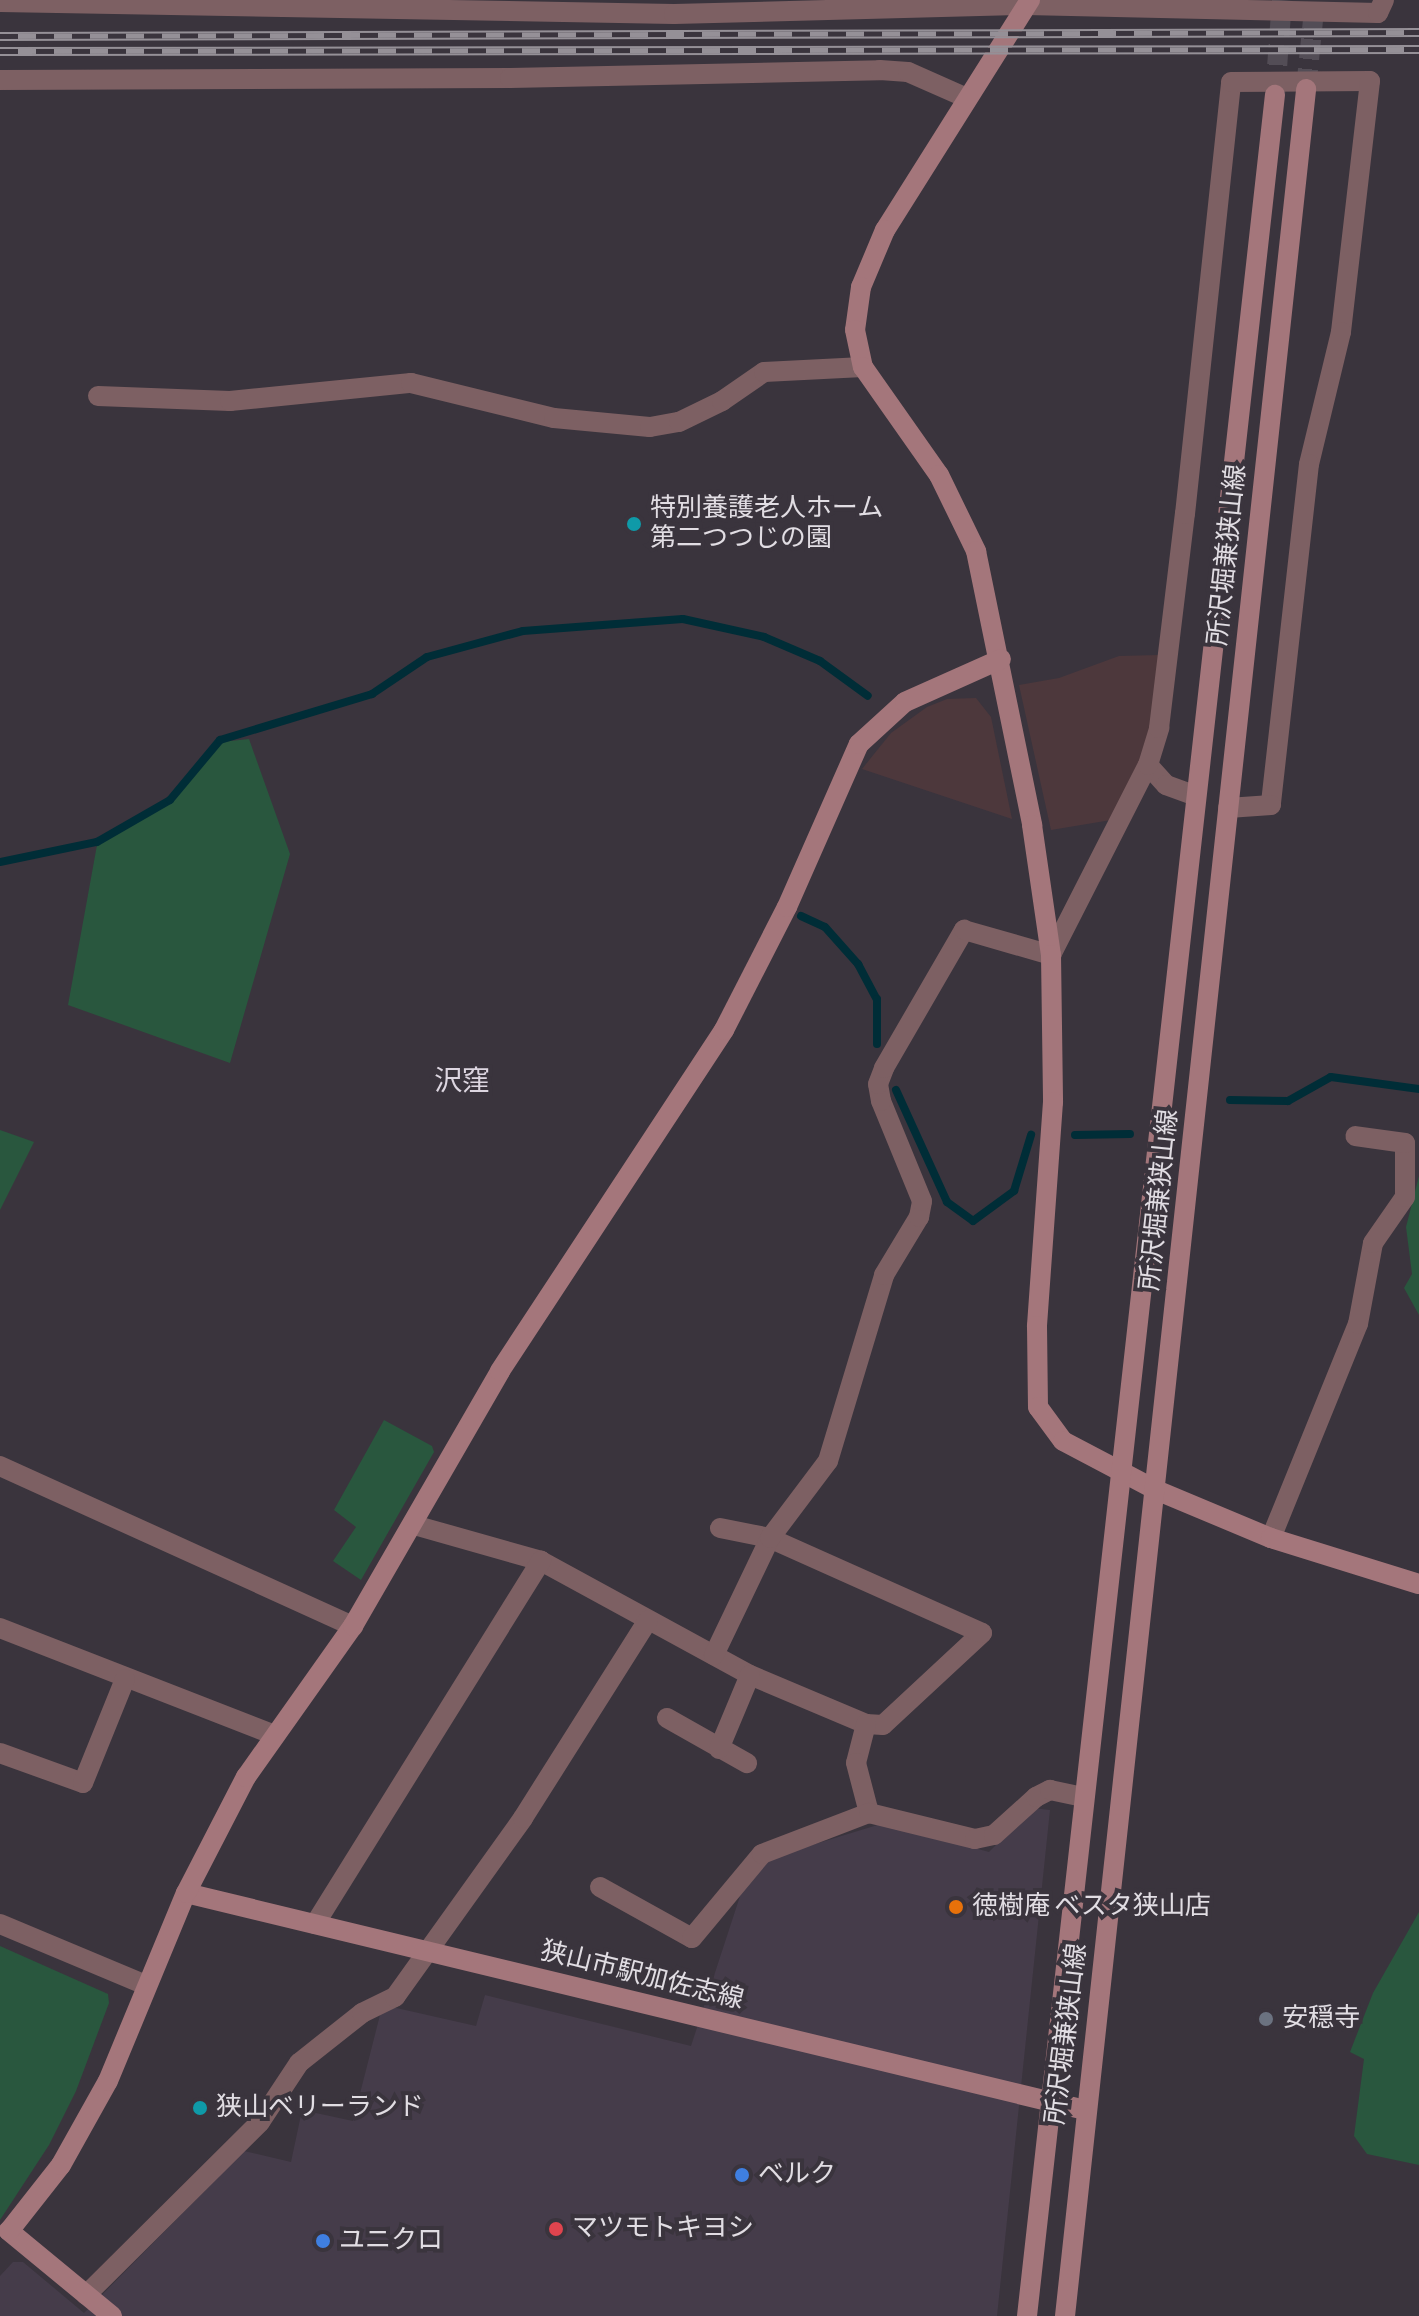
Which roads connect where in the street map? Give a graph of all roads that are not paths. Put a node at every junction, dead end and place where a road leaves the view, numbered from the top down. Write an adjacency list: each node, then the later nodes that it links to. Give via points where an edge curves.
1 (1384, 0): 4 (street, via 1378,13)
2 (0, 2): 3 (street)
3 (242, 2): 5 (street)
4 (1028, 3): 5 (street); 9 (street)
5 (680, 7)
6 (0, 80): 9 (street, via 880,70 923,77)
7 (1306, 89): 15 (street, 所沢堀兼狭山線)
8 (1275, 95): 14 (street, 所沢堀兼狭山線)
9 (967, 98): 10 (street, via 871,257 855,330)
10 (863, 367): 11 (street, via 764,372 679,422 650,427 554,418 411,383 230,401); 12 (street, via 939,475 976,551)
11 (98, 396)
12 (1001, 659): 16 (street); 21 (street, via 905,702 859,744 745,993 500,1371)
13 (1148, 765): 14 (street, via 1166,785); 15 (street, via 1159,728 1231,82 1370,81 1341,332 1309,464 1271,805); 16 (street)
14 (1194, 795): 19 (street, 所沢堀兼狭山線)
15 (1228, 808): 20 (street, 所沢堀兼狭山線)
16 (1051, 955): 19 (street, via 1053,1102 1037,1326 1038,1407 1063,1441); 23 (street, via 964,930 884,1068 878,1084 881,1101 922,1201 919,1217 884,1275 828,1461)
17 (1355, 1136): 24 (street, via 1405,1143 1405,1197 1373,1243 1358,1324)
18 (0, 1466): 28 (street)
19 (1124, 1475): 20 (street); 39 (street, 所沢堀兼狭山線)
20 (1156, 1490): 24 (street); 48 (street, 所沢堀兼狭山線)
21 (414, 1525): 25 (street); 28 (street)
22 (720, 1528): 23 (street)
23 (770, 1538): 30 (street); 34 (street, via 982,1633 883,1725)
24 (1271, 1538): 26 (street)
25 (541, 1561): 27 (street); 44 (street)
26 (1419, 1584)
27 (648, 1620): 30 (street); 45 (street)
28 (353, 1626): 35 (street)
29 (0, 1628): 32 (street)
30 (714, 1655): 31 (street)
31 (750, 1675): 34 (street); 36 (street)
32 (125, 1679): 35 (street); 37 (street, via 83,1783)
33 (667, 1718): 36 (street)
34 (866, 1724): 40 (street, via 856,1763)
35 (275, 1735): 42 (street, via 246,1777)
36 (719, 1749): 38 (street)
37 (0, 1753)
38 (747, 1763)
39 (1084, 1797): 40 (street, via 1050,1790 994,1835 975,1839); 47 (street, 所沢堀兼狭山線)
40 (869, 1813): 41 (street, via 762,1854 692,1938)
41 (600, 1887)
42 (186, 1893): 44 (street, 狭山市駅加佐志線); 46 (street)
43 (0, 1924): 46 (street)
44 (315, 1924): 45 (street, 狭山市駅加佐志線)
45 (431, 1952): 47 (street, 狭山市駅加佐志線); 50 (street, via 395,1997 362,2013 299,2063 260,2122)
46 (146, 1985): 49 (street, via 108,2081 75,2141)
47 (1051, 2102): 48 (street, 狭山市駅加佐志線); 52 (street, 所沢堀兼狭山線)
48 (1085, 2110): 53 (street, 所沢堀兼狭山線)
49 (5, 2236): 50 (street)
50 (86, 2295): 51 (street)
51 (112, 2316)
52 (1027, 2316)
53 (1065, 2316)

